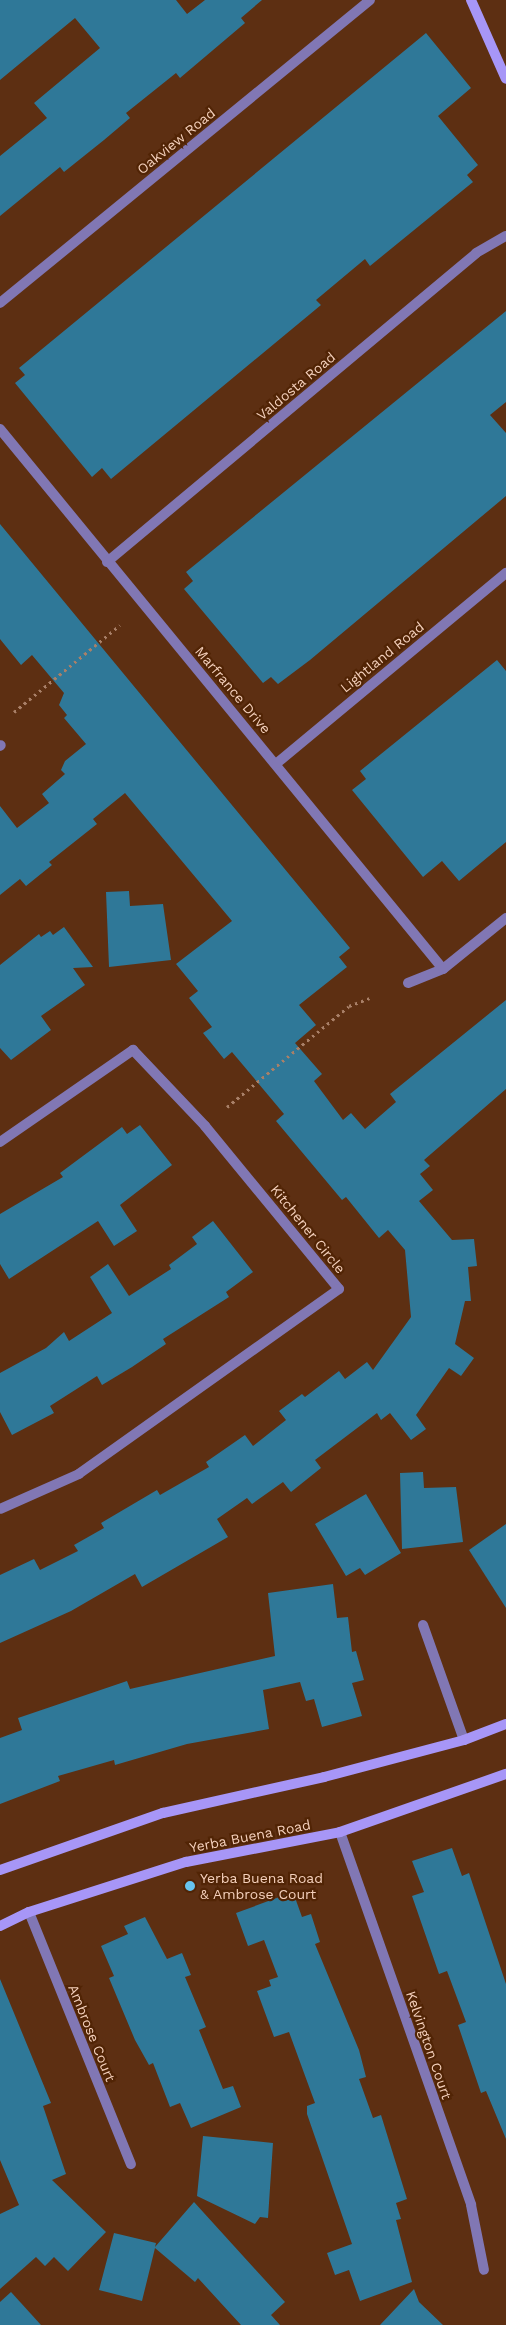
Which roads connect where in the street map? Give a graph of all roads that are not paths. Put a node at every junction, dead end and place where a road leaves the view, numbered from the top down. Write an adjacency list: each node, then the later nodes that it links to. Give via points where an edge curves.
1 (370, 0): 5 (street, Oakview Road)
2 (471, 0): 3 (main road)
3 (506, 79)
4 (506, 236): 7 (street, Valdosta Road, via 476,253)
5 (0, 303)
6 (0, 430): 7 (street, Marfrance Drive)
7 (107, 562): 9 (street, Marfrance Drive)
8 (506, 574): 9 (street, Lightland Road)
9 (277, 763): 11 (street, Marfrance Drive)
10 (506, 918): 11 (street)
11 (443, 969): 12 (street)
12 (408, 983)
13 (0, 1142): 14 (street, Kitchener Circle, via 133,1050 205,1126 339,1289 79,1474)
14 (0, 1509)
15 (423, 1625): 17 (street)
16 (506, 1724): 17 (main road)
17 (464, 1740): 20 (main road, via 163,1813)
18 (506, 1774): 19 (main road, Yerba Buena Road)
19 (340, 1832): 21 (main road, Yerba Buena Road, via 186,1862); 24 (street, Kelvington Court, via 471,2205)
20 (0, 1870)
21 (29, 1912): 22 (main road, Yerba Buena Road); 23 (street, Ambrose Court)
22 (0, 1926)
23 (130, 2164)
24 (484, 2270)

